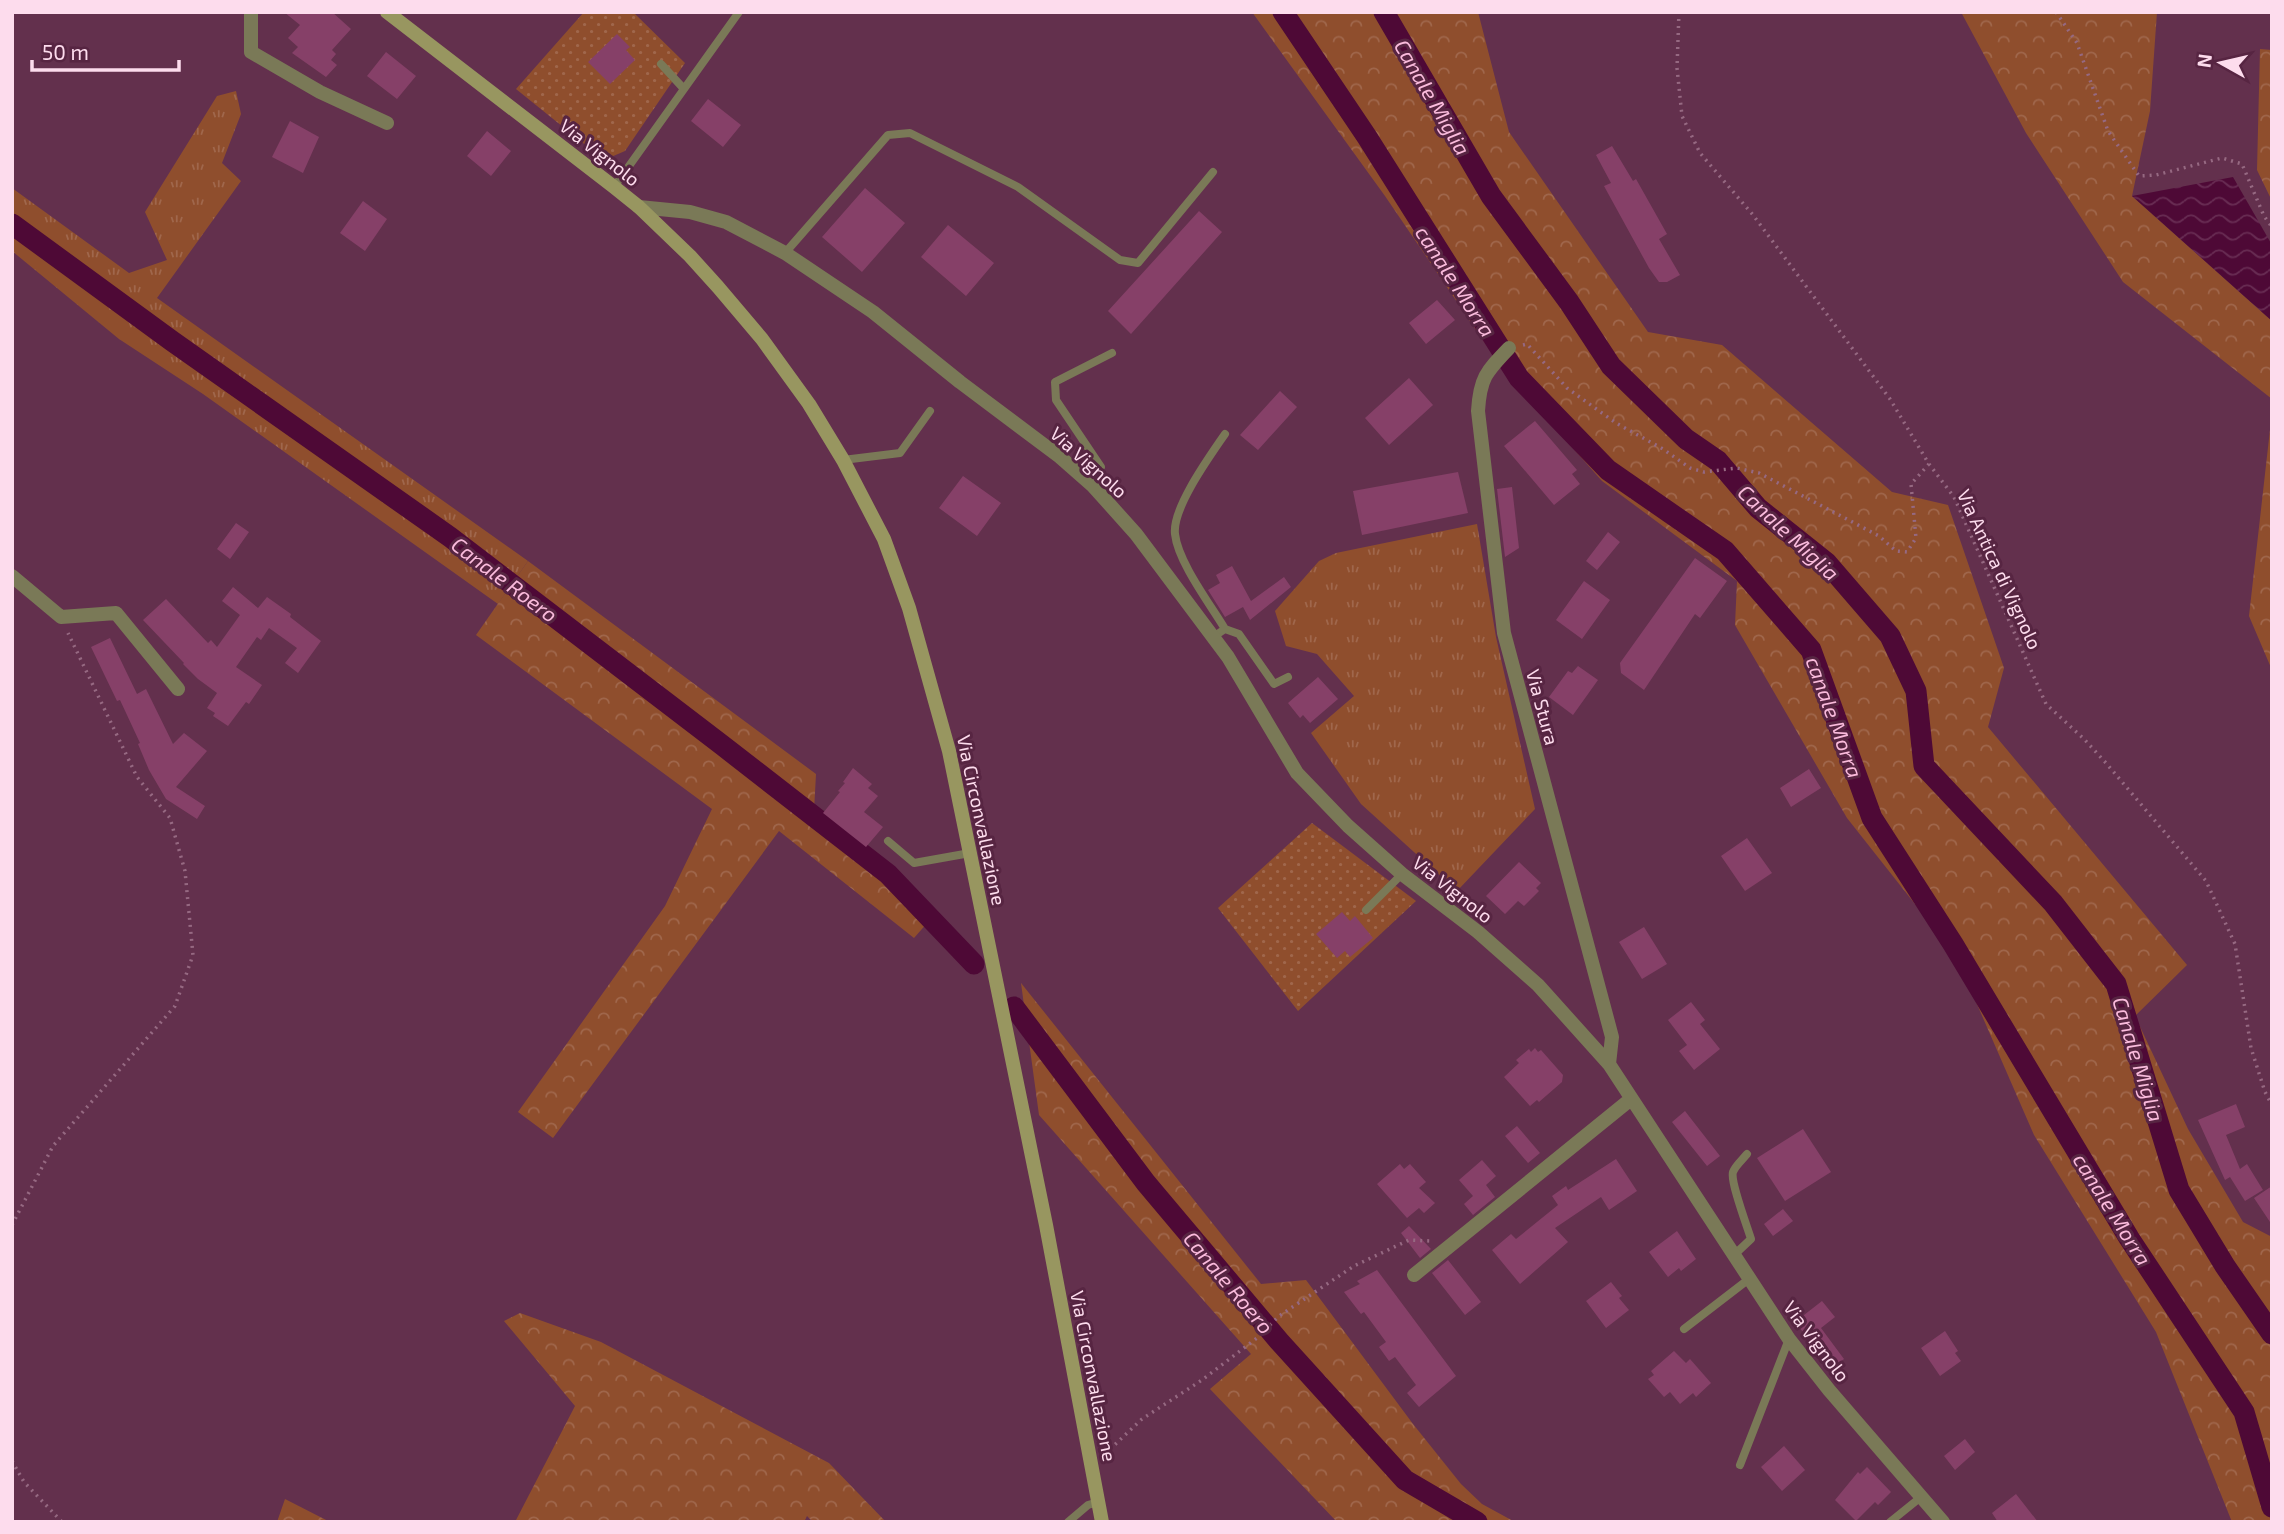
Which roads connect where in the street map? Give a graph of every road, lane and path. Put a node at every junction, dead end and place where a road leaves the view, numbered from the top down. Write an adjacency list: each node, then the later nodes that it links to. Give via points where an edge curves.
1 (251, 12): 8 (street, via 251,52 320,92)
2 (387, 12): 10 (main road, Via Vignolo)
3 (739, 12): 7 (lane)
4 (1679, 12): 19 (path, Via Antica di Vignolo, via 1677,68 1682,116 1700,153 1753,215 1890,399)
5 (2056, 12): 12 (path, via 2077,43 2108,131 2139,176 2222,159 2242,164)
6 (661, 64): 7 (lane)
7 (684, 89): 10 (lane)
8 (387, 123)
9 (1213, 172): 13 (lane, via 1138,262 1120,260 1018,187 910,133 888,135)
10 (614, 187): 11 (main road, Via Vignolo)
11 (639, 207): 13 (street, Via Vignolo, via 690,212 726,222); 18 (main road, Via Circonvallazione, via 704,271 762,339)
12 (2272, 226)
13 (785, 253): 20 (street, Via Vignolo, via 873,312)
14 (1509, 348): 19 (path, via 1527,344 1567,388 1690,468 1759,473 1879,536 1896,551 1907,552 1916,538 1911,484); 30 (street, Via Stura, via 1480,387 1478,411 1504,633 1612,1037)
15 (1112, 353): 20 (lane, via 1055,382 1056,400 1101,467)
16 (930, 411): 18 (lane, via 900,453)
17 (1225, 435): 23 (lane, via 1201,468 1178,515 1175,533 1182,559)
18 (844, 460): 27 (main road, Via Circonvallazione, via 884,539 909,608 949,751)
19 (1928, 464): 32 (path, Via Antica di Vignolo, via 1954,497 2046,704 2106,763 2206,881 2235,944 2251,1048)
20 (1093, 486): 23 (street, Via Vignolo)
21 (12, 576): 22 (street)
22 (61, 617): 25 (street, via 116,612); 34 (path, via 137,777 170,818 185,871 193,955 175,1006 53,1146)
23 (1219, 633): 24 (lane, via 1239,634 1274,684); 28 (street, Via Vignolo, via 1228,657 1297,773)
24 (1288, 677)
25 (178, 689)
26 (888, 841): 27 (lane, via 914,863)
27 (970, 853): 43 (main road, Via Circonvallazione)
28 (1402, 874): 29 (lane); 30 (street, Via Vignolo, via 1538,985)
29 (1366, 910)
30 (1609, 1063): 31 (street, Via Vignolo)
31 (1631, 1099): 35 (street); 36 (street, Via Vignolo)
32 (2272, 1105)
33 (1747, 1154): 36 (lane, via 1733,1172 1732,1184 1751,1239)
34 (12, 1225)
35 (1454, 1243): 37 (street); 43 (path, via 1409,1240 1354,1266 1142,1419)
36 (1734, 1255): 38 (street, Via Vignolo)
37 (1414, 1275)
38 (1749, 1279): 39 (lane); 40 (street, Via Vignolo)
39 (1685, 1329)
40 (1789, 1339): 42 (lane); 44 (street, Via Vignolo)
41 (12, 1461): 46 (path, via 24,1482)
42 (1740, 1465)
43 (1091, 1468): 45 (main road, Via Circonvallazione)
44 (1921, 1497): 49 (lane); 50 (street, Via Vignolo)
45 (1098, 1502): 47 (lane); 48 (main road, Via Circonvallazione)
46 (62, 1522)
47 (1068, 1522)
48 (1102, 1522)
49 (1890, 1522)
50 (1943, 1522)

